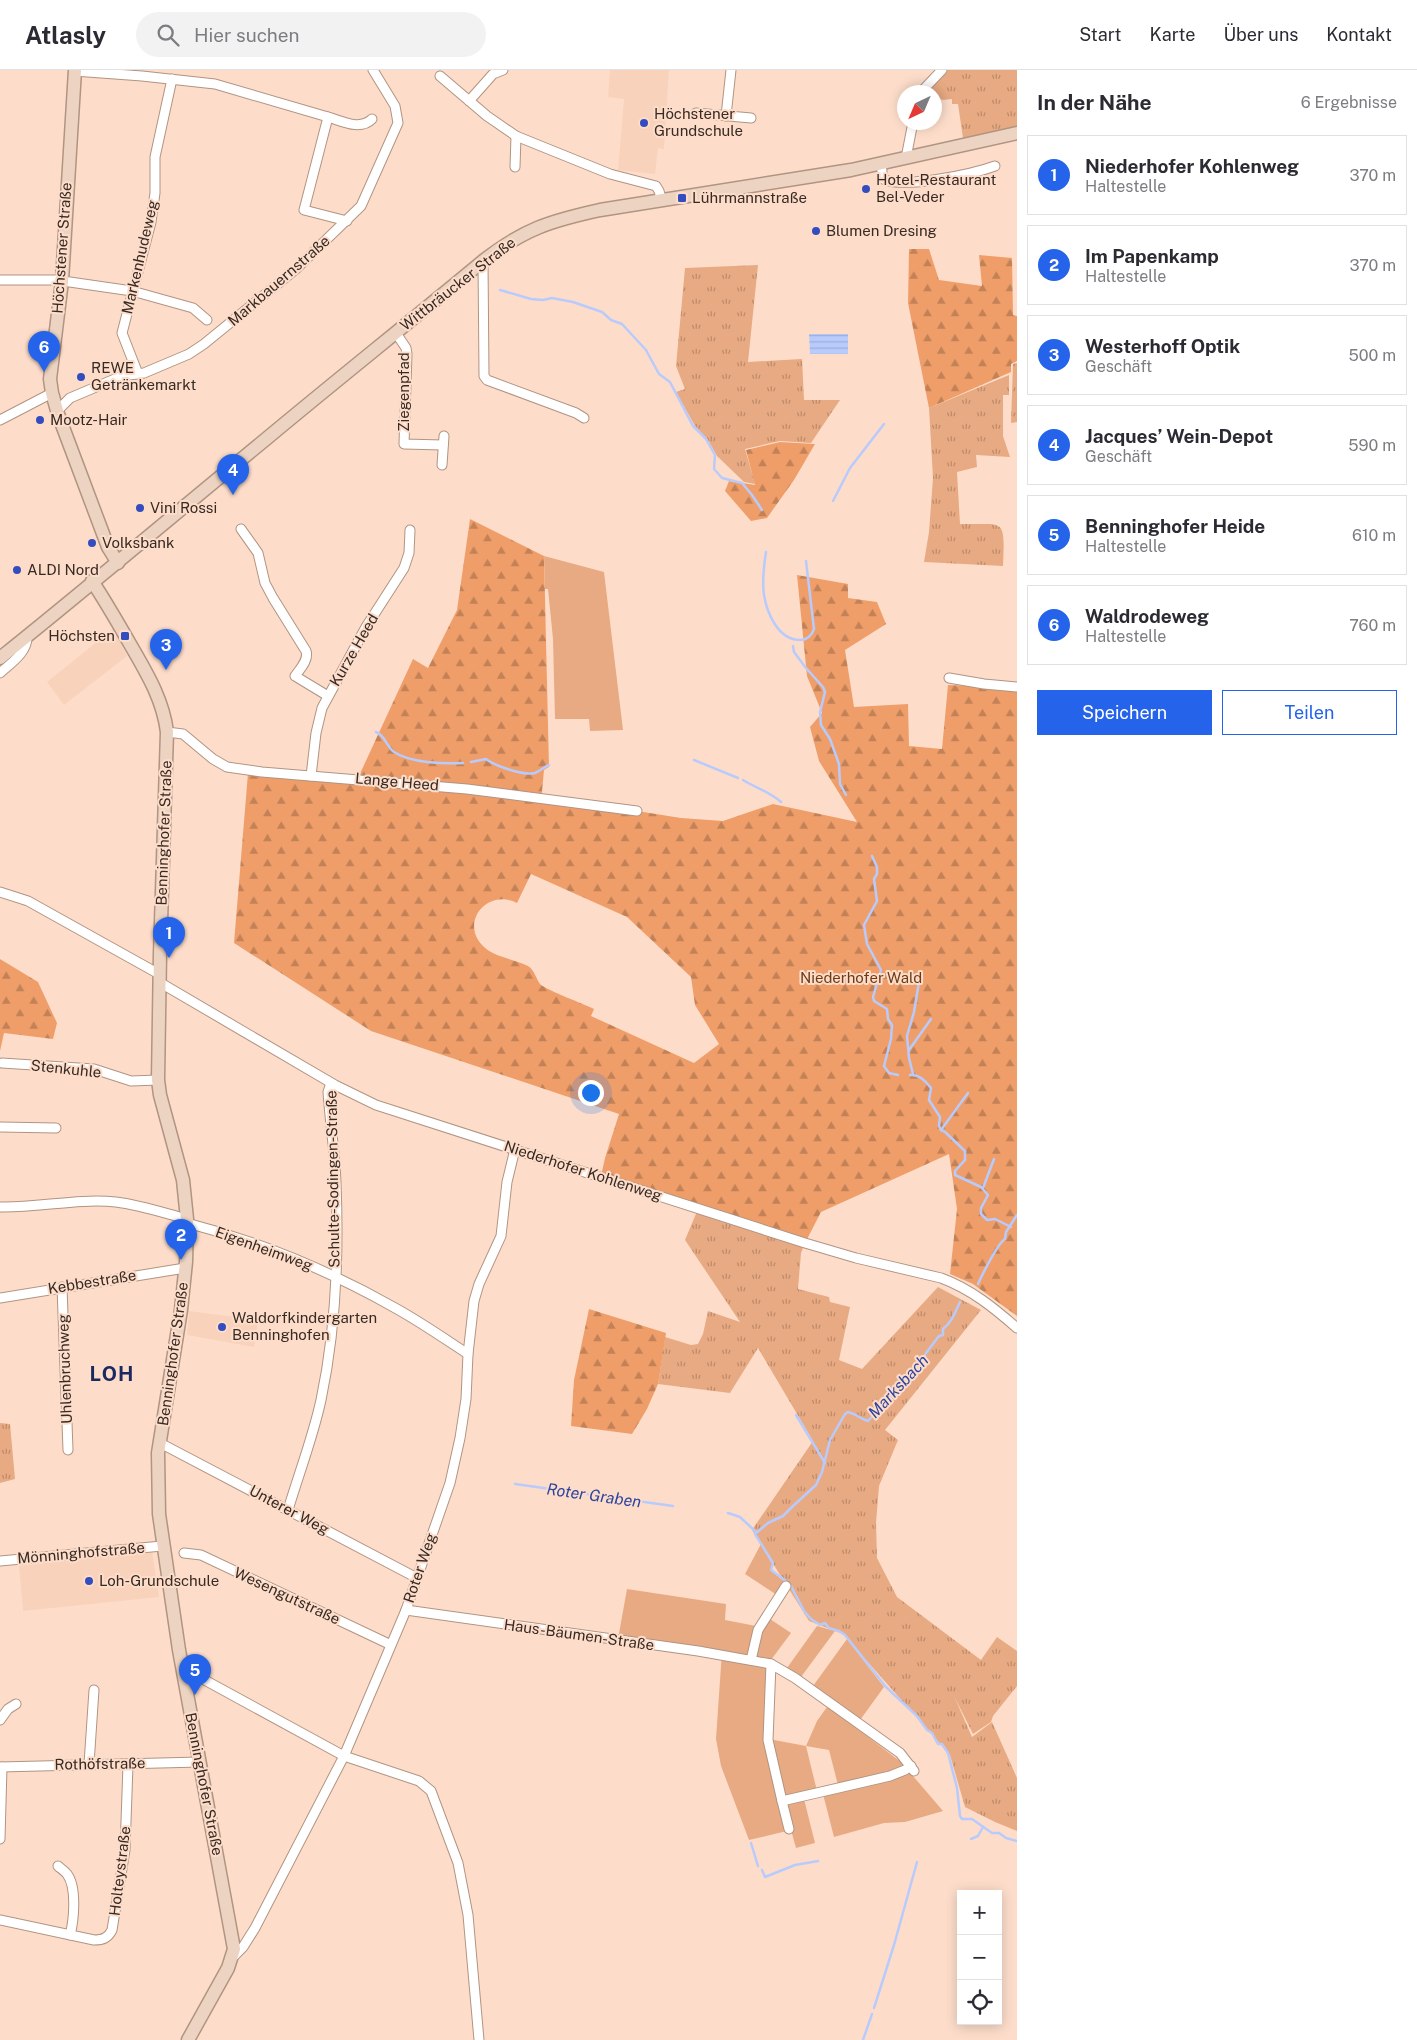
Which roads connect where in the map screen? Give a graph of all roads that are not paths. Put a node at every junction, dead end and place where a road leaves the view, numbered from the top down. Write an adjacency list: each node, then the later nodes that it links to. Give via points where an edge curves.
1 (74, 70): 7 (street); 26 (main road, Höchstener Straße)
2 (373, 70): 23 (street, Markbauernstraße, via 396,106 398,123 361,206)
3 (503, 70): 9 (street, via 493,74)
4 (730, 70): 11 (street)
5 (942, 70): 8 (street)
6 (440, 76): 9 (street)
7 (172, 79): 12 (street, via 214,84); 27 (street, Markenhudeweg, via 155,157 151,222)
8 (928, 85)
9 (469, 100): 17 (street)
10 (696, 113): 11 (street)
11 (726, 116): 13 (street)
12 (328, 117): 14 (street, via 359,126 368,124); 23 (street, via 304,210)
13 (751, 118)
14 (372, 119)
15 (911, 130): 18 (street)
16 (1017, 133): 18 (main road, Wittbräucker Straße)
17 (516, 136): 21 (street); 22 (street, via 610,174 656,186)
18 (906, 158): 19 (main road, Wittbräucker Straße)
19 (881, 164): 20 (street, via 883,179 889,182 925,181); 22 (main road, Wittbräucker Straße)
20 (995, 166)
21 (515, 167)
22 (662, 201): 24 (main road, Wittbräucker Straße, via 600,210 552,222 520,235)
23 (347, 221): 30 (street, Markbauernstraße, via 296,269 213,338 189,354)
24 (483, 261): 29 (main road, Wittbräucker Straße); 33 (street, via 484,376 487,380)
25 (0, 280): 26 (street)
26 (62, 280): 27 (street); 31 (main road, Höchstener Straße, via 51,365)
27 (132, 291): 28 (street, via 192,308); 30 (street, Markenhudeweg, via 122,333)
28 (207, 320)
29 (396, 333): 36 (street, Ziegenpfad, via 406,350 404,444); 40 (main road, Wittbräucker Straße)
30 (138, 374): 32 (street, Markbauernstraße, via 122,376 70,398)
31 (52, 393): 32 (main road, Höchstener Straße); 34 (street)
32 (57, 411): 40 (main road, Höchstener Straße, via 108,547)
33 (584, 418)
34 (0, 420)
35 (444, 436): 36 (street)
36 (443, 445): 37 (street)
37 (442, 465)
38 (241, 529): 47 (street, via 258,553 265,583 306,651 306,660 295,676)
39 (410, 530): 47 (street, Kurze Heed, via 409,553 404,568 366,627)
40 (118, 563): 41 (main road, Wittbräucker Straße)
41 (92, 581): 42 (main road, Wittbräucker Straße); 48 (main road, Benninghofer Straße, via 153,686 163,708)
42 (27, 636): 43 (main road, Wittbräucker Straße); 44 (street, Wittbräucker Straße, via 25,650)
43 (0, 658)
44 (0, 673)
45 (949, 678): 46 (street)
46 (1017, 687)
47 (328, 696): 49 (street, Kurze Heed, via 316,733)
48 (167, 732): 49 (street, Lange Heed, via 183,734 213,759 227,766); 52 (main road, Benninghofer Straße)
49 (311, 776): 50 (street, Lange Heed, via 467,789)
50 (637, 811)
51 (0, 892): 52 (street, Niederhofer Kohlenweg, via 36,906)
52 (159, 978): 54 (main road, Benninghofer Straße); 55 (street, Niederhofer Kohlenweg)
53 (2, 1063): 54 (street, Stenkuhle, via 94,1069 131,1081)
54 (158, 1080): 60 (main road, Benninghofer Straße, via 183,1180)
55 (331, 1083): 58 (street, Niederhofer Kohlenweg, via 376,1105); 62 (street, Schulte-Sodingen-Straße, via 328,1092 336,1182)
56 (0, 1127): 57 (street)
57 (56, 1128)
58 (515, 1149): 65 (street, Niederhofer Kohlenweg, via 832,1252 941,1278 979,1297); 66 (street, Roter Weg, via 507,1182 501,1236 474,1301)
59 (0, 1207): 60 (street, Eigenheimweg, via 117,1202)
60 (187, 1221): 61 (main road, Benninghofer Straße); 62 (street, Eigenheimweg, via 268,1248)
61 (185, 1268): 63 (street, Kebbestraße); 67 (main road, Benninghofer Straße)
62 (336, 1276): 66 (street, Eigenheimweg); 69 (street, Schulte-Sodingen-Straße, via 330,1348 320,1401)
63 (62, 1287): 64 (street, Kebbestraße); 68 (street, Uhlenbruchweg)
64 (0, 1298)
65 (1017, 1328)
66 (468, 1354): 73 (street, Roter Weg, via 466,1399 450,1483)
67 (160, 1443): 69 (street, Unterer Weg); 70 (main road, Benninghofer Straße, via 157,1486)
68 (68, 1450)
69 (288, 1510): 73 (street, Unterer Weg)
70 (162, 1546): 72 (street, Mönninghofstraße); 79 (main road, Benninghofer Straße)
71 (184, 1553): 76 (street, Wesengutstraße, via 201,1555)
72 (0, 1561)
73 (417, 1578): 75 (street, Roter Weg)
74 (786, 1586): 77 (street, via 758,1630)
75 (406, 1610): 76 (street, Roter Weg); 77 (street, Haus-Bäumen-Straße)
76 (390, 1644): 83 (street, Roter Weg)
77 (752, 1660): 78 (street, Haus-Bäumen-Straße)
78 (771, 1664): 88 (street, via 768,1740); 88 (street, Haus-Bäumen-Straße, via 892,1748 912,1768)
79 (184, 1677): 83 (street, via 201,1678); 84 (main road, Benninghofer Straße)
80 (94, 1690): 85 (street)
81 (16, 1704): 82 (street)
82 (0, 1720)
83 (344, 1756): 94 (street, Roter Weg, via 255,1928); 96 (street, via 419,1781 431,1791 458,1863 468,1915)
84 (200, 1762): 86 (street, Rothöfstraße); 94 (main road, Benninghofer Straße, via 233,1935)
85 (89, 1764): 86 (street, Rothöfstraße); 87 (street, Rothöfstraße)
86 (128, 1764): 93 (street, Holteystraße, via 125,1850 112,1930 107,1938 99,1940)
87 (1, 1767): 90 (street)
88 (782, 1801): 89 (street)
89 (789, 1829)
90 (0, 1839)
91 (58, 1866): 93 (street, via 68,1874 71,1885 74,1919)
92 (0, 1920): 93 (street, Holteystraße)
93 (70, 1935)
94 (233, 1957): 95 (main road, Benninghofer Straße)
95 (188, 2040)
96 (479, 2040)

